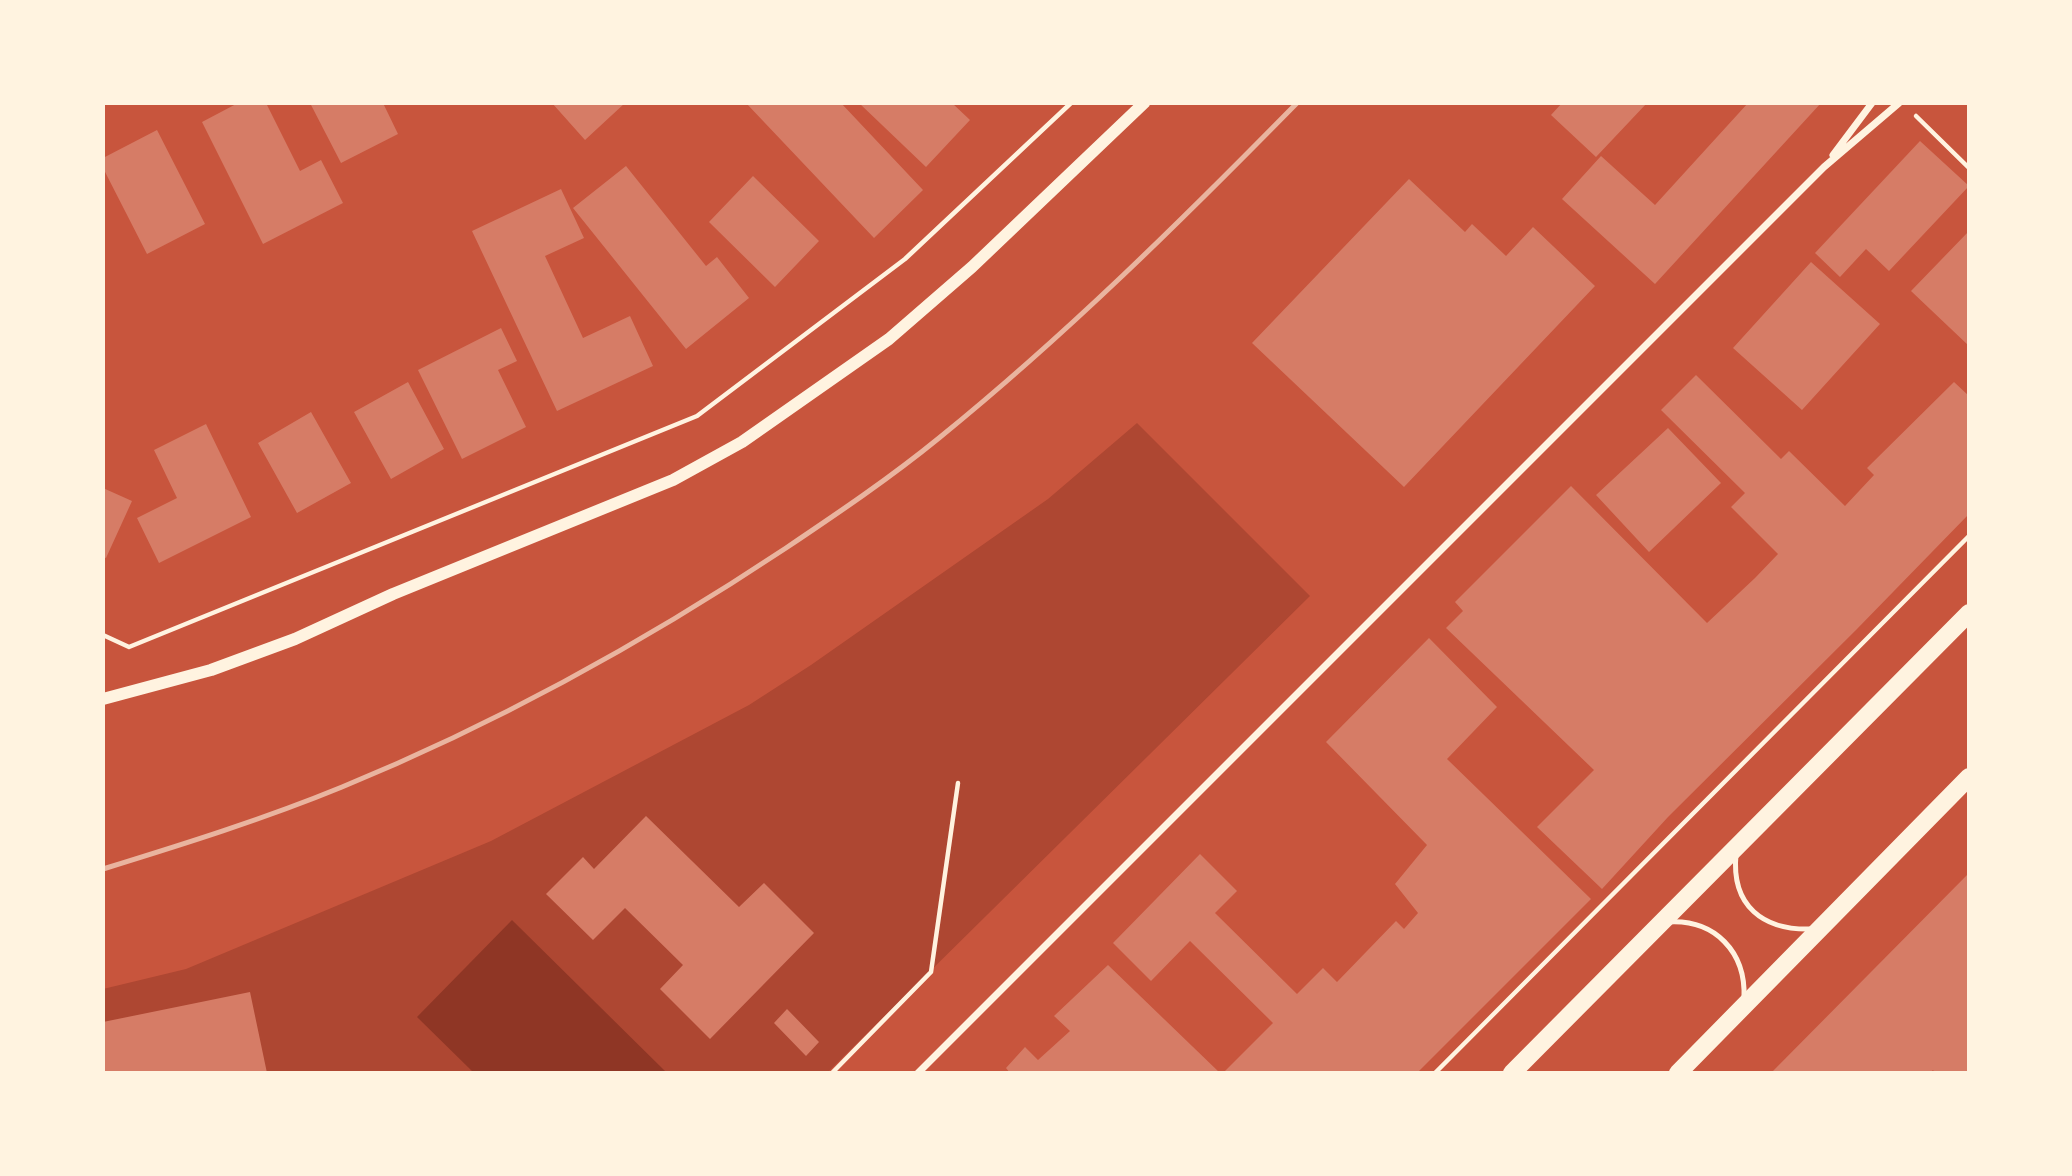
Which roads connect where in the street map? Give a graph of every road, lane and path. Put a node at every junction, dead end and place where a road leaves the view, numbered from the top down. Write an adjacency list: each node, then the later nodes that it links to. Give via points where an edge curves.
1 (1071, 103): 10 (path, via 905,259 697,416 129,648)
2 (1144, 103): 11 (street, via 972,267 889,339 742,442 673,480 295,639 211,670)
3 (1872, 103): 6 (street)
4 (1899, 103): 6 (street)
5 (1920, 120): 7 (path)
6 (1824, 167): 19 (street)
7 (1969, 168)
8 (1969, 536): 20 (path)
9 (1969, 613): 14 (main road)
10 (103, 635)
11 (103, 699)
12 (1969, 777): 16 (main road)
13 (958, 783): 18 (path, via 931,972)
14 (1737, 848): 15 (main road); 16 (lane, via 1737,883 1752,910 1783,928)
15 (1661, 922): 17 (lane, via 1692,924 1724,941 1741,971); 21 (main road)
16 (1820, 929): 17 (main road)
17 (1744, 1006): 22 (main road)
18 (832, 1073)
19 (918, 1073)
20 (1435, 1073)
21 (1511, 1073)
22 (1678, 1073)

